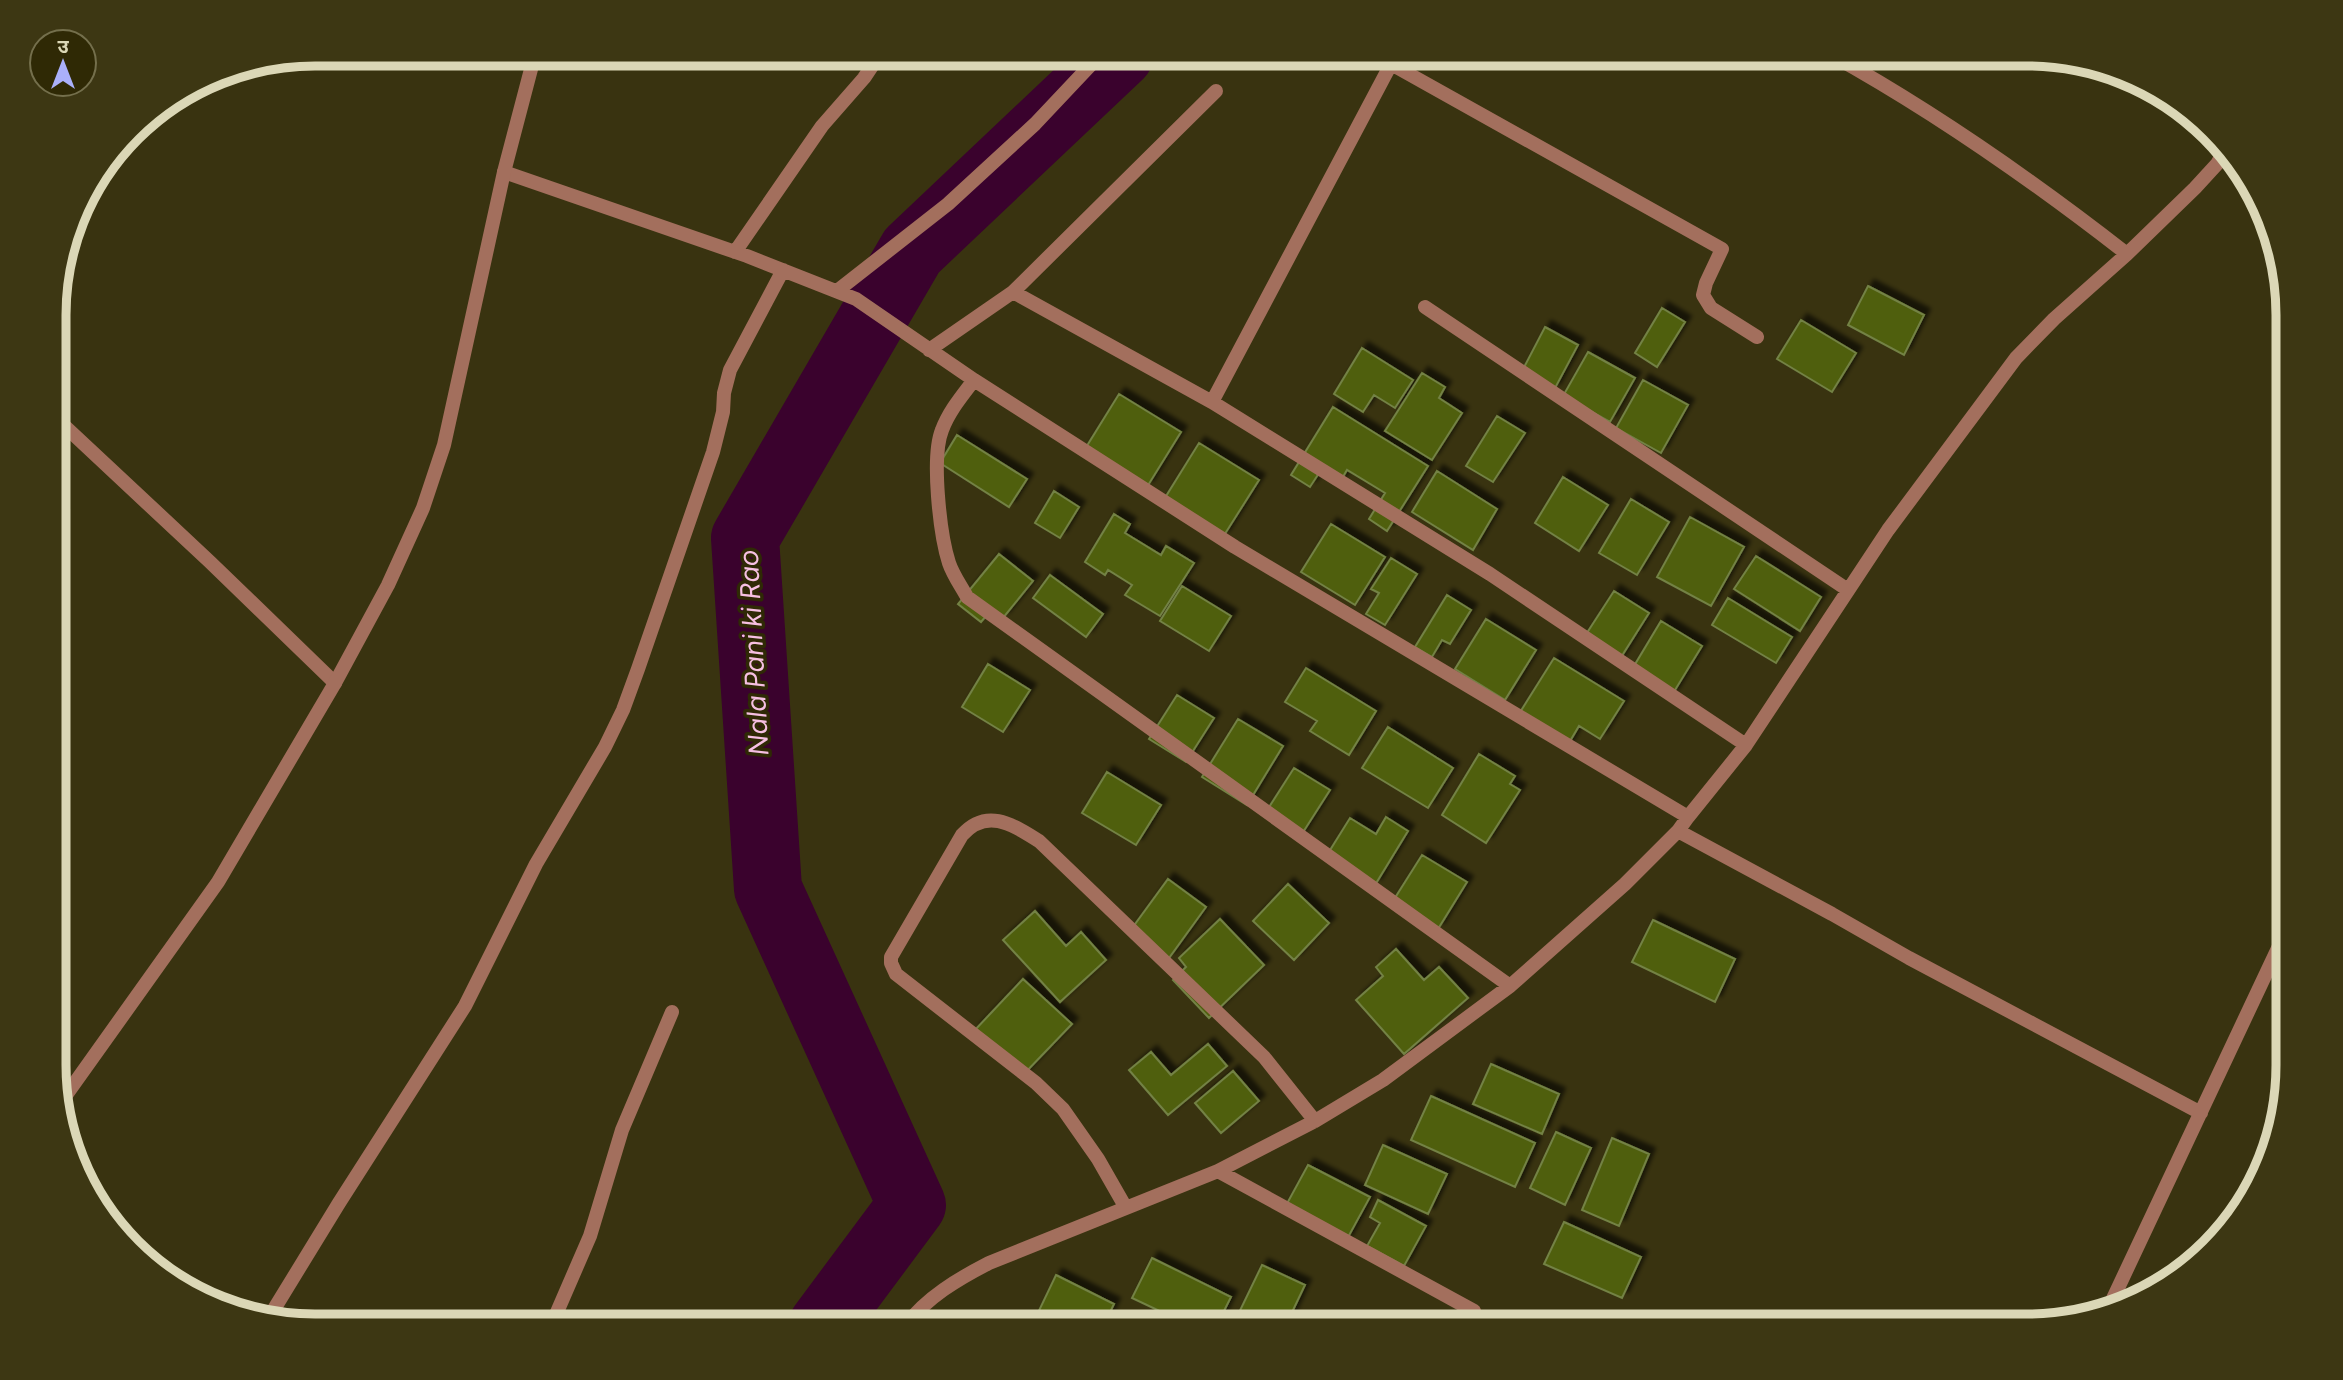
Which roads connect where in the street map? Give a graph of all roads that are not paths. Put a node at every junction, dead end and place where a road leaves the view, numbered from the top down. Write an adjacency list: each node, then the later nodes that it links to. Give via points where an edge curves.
1 (532, 66): 9 (street)
2 (872, 66): 10 (street, via 822,126)
3 (1090, 66): 13 (street, via 948,204)
4 (1390, 66): 19 (street)
5 (1395, 66): 16 (street, via 1722,250 1703,295 1710,308)
6 (1850, 66): 11 (street, via 1989,152)
7 (1216, 91): 14 (street)
8 (2220, 158): 11 (street)
9 (505, 172): 10 (street); 22 (street, via 444,445 423,508 388,585)
10 (735, 252): 12 (street)
11 (2127, 254): 21 (street, via 2016,358)
12 (783, 270): 13 (street); 35 (street, via 730,370 713,452 623,710 605,747 536,864 465,1006)
13 (836, 291): 17 (street, via 856,299)
14 (1013, 292): 17 (street); 19 (street)
15 (1425, 307): 21 (street)
16 (1757, 337)
17 (925, 347): 18 (street)
18 (974, 380): 24 (street, via 1234,547); 27 (street, via 941,432 937,472 942,533 950,565 967,597)
19 (1212, 402): 23 (street, via 1490,574)
20 (66, 426): 22 (street)
21 (1848, 590): 23 (street)
22 (335, 683): 29 (street, via 218,882)
23 (1746, 745): 24 (street)
24 (1688, 817): 25 (street)
25 (1678, 831): 27 (street); 30 (street)
26 (2276, 952): 30 (street)
27 (1510, 986): 31 (street, via 1383,1080)
28 (672, 1012): 37 (street, via 622,1130 590,1236)
29 (68, 1092)
30 (2201, 1113): 34 (street)
31 (1315, 1121): 32 (street); 33 (street, via 1264,1057 1039,841 1012,825 994,821 972,824 891,957 893,970 1063,1109)
32 (1219, 1171): 33 (street); 36 (street)
33 (1126, 1208): 38 (street, via 989,1263 956,1280)
34 (2113, 1298)
35 (274, 1310)
36 (1474, 1311)
37 (556, 1314)
38 (920, 1314)

